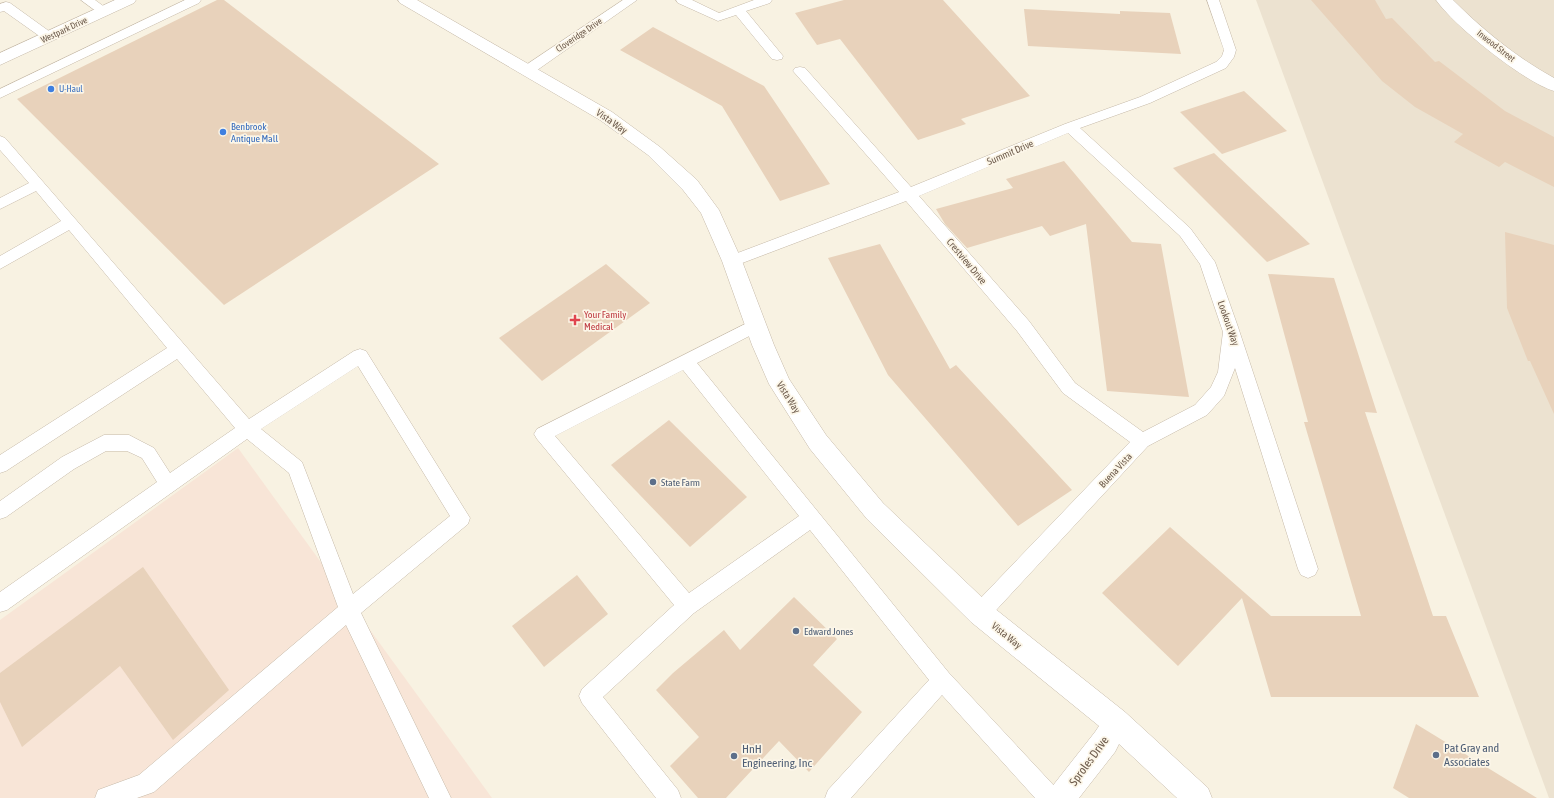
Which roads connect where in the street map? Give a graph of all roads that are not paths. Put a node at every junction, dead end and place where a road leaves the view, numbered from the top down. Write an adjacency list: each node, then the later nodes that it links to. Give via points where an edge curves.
1 (87, 0): 12 (lane)
2 (128, 0): 12 (street, Westpark Drive)
3 (195, 0): 19 (lane)
4 (406, 0): 16 (street, Vista Way)
5 (631, 0): 16 (lane, Cloveridge Drive)
6 (682, 0): 11 (lane, via 718,17)
7 (766, 0): 11 (lane)
8 (1213, 0): 20 (lane, Summit Drive, via 1230,50 1228,58 1221,65 1145,100)
9 (1444, 0): 18 (street, Inwood Street, via 1464,22 1530,72)
10 (0, 8): 13 (lane, via 6,6)
11 (739, 10): 14 (lane)
12 (104, 11): 13 (street, Westpark Drive)
13 (48, 37): 15 (street, Westpark Drive)
14 (777, 56)
15 (0, 60)
16 (528, 70): 26 (street, Vista Way, via 606,116 654,151 690,185 709,210)
17 (800, 71): 23 (lane, Crestview Drive)
18 (1554, 85)
19 (0, 94)
20 (1070, 127): 23 (lane, Summit Drive); 29 (lane, Lookout Way, via 1185,232 1207,262)
21 (3, 149): 22 (lane)
22 (38, 184): 24 (lane); 25 (lane)
23 (909, 194): 26 (lane, Summit Drive); 33 (lane, Crestview Drive, via 1023,326 1069,388)
24 (0, 204)
25 (71, 222): 27 (lane); 30 (lane)
26 (732, 261): 28 (street, Vista Way)
27 (0, 263)
28 (755, 325): 31 (lane); 42 (street, Vista Way, via 780,384 818,442 875,511)
29 (1230, 327): 33 (lane, Buena Vista, via 1226,372 1218,391 1202,410); 38 (lane, Lookout Way)
30 (178, 349): 32 (lane); 34 (lane)
31 (686, 360): 37 (lane); 40 (lane, via 543,434)
32 (247, 429): 35 (lane); 41 (lane, via 296,468); 41 (lane, via 360,356 460,518)
33 (1142, 441): 42 (lane, Buena Vista)
34 (0, 465)
35 (168, 485): 36 (lane, via 148,453 129,443 104,443 68,463); 39 (lane)
36 (0, 511)
37 (812, 518): 40 (lane); 43 (lane)
38 (1308, 568)
39 (0, 603)
40 (687, 606): 47 (lane, via 589,696)
41 (349, 610): 45 (lane, via 146,784); 46 (lane)
42 (980, 613): 44 (street, Vista Way)
43 (942, 680): 48 (lane); 49 (lane)
44 (1115, 722): 50 (street, Sproles Drive, via 1105,742); 51 (street, Vista Way)
45 (106, 798)
46 (440, 798)
47 (670, 798)
48 (836, 798)
49 (1050, 798)
50 (1061, 798)
51 (1198, 798)

